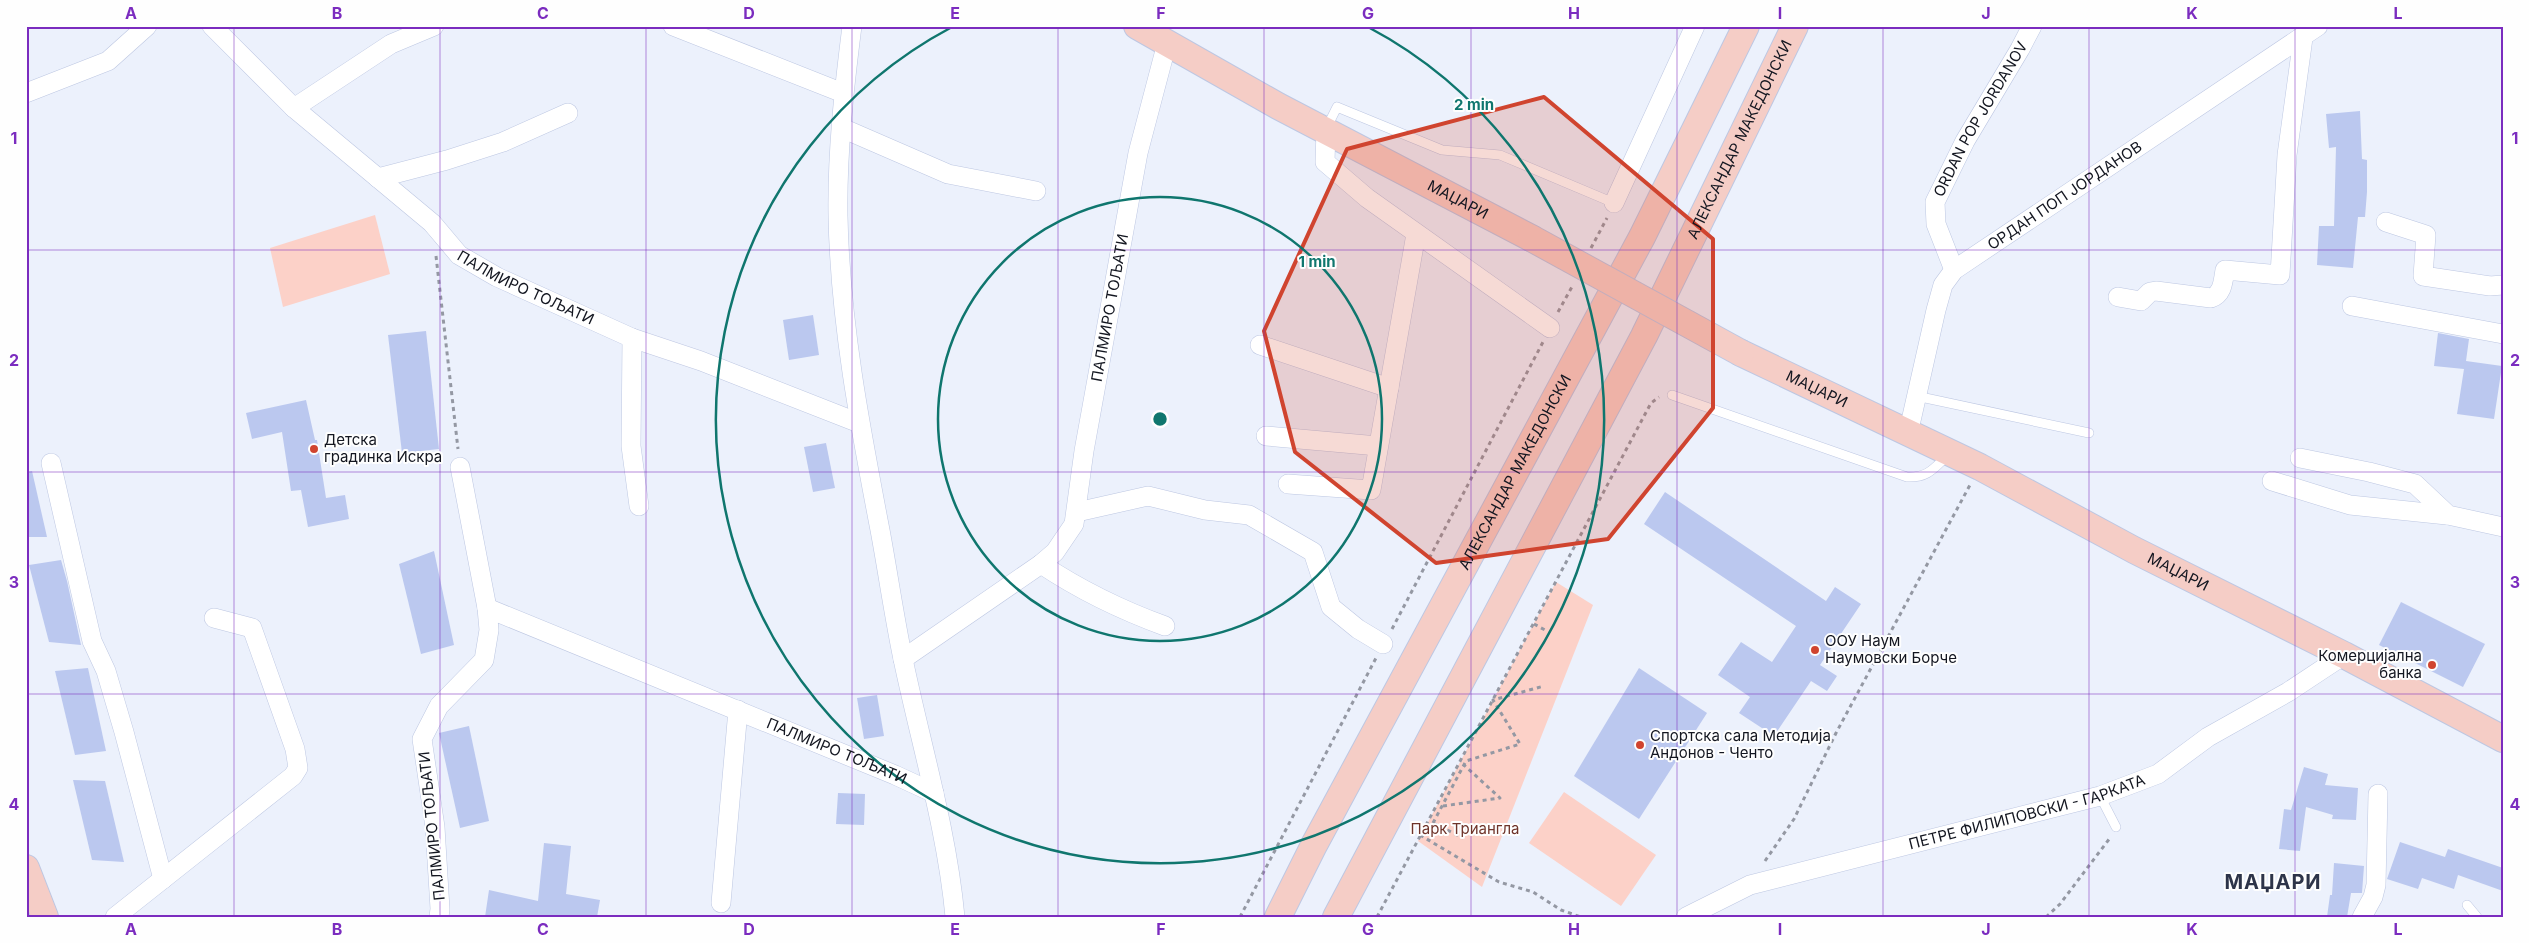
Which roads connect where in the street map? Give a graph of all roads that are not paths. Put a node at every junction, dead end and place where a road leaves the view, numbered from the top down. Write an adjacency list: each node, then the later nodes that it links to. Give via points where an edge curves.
1 (147, 26): 14 (street, via 108,61)
2 (212, 26): 16 (street, ПАЛМИРО ТОЉАТИ)
3 (434, 26): 16 (street, via 391,44)
4 (673, 26): 15 (street)
5 (852, 26): 15 (street, ПАЛМИРО ТОЉАТИ)
6 (1137, 26): 13 (street, МАЏАРИ)
7 (1695, 26): 22 (street)
8 (1746, 26): 72 (street, АЛЕКСАНДАР МАКЕДОНСКИ, via 1642,237)
9 (1796, 26): 73 (street, АЛЕКСАНДАР МАКЕДОНСКИ, via 1644,336)
10 (2032, 26): 25 (street, ORDAN POP JORDANOV, via 1965,141 1935,202 1936,224)
11 (2318, 26): 12 (street, ОРДАН ПОП ЈОРДАНОВ)
12 (2303, 38): 25 (street, ОРДАН ПОП ЈОРДАНОВ); 27 (street, via 2287,155 2280,275 2226,270 2220,292 2211,298 2156,291 2141,301)
13 (1166, 43): 19 (street, МАЏАРИ); 48 (street, ПАЛМИРО ТОЉАТИ, via 1138,153 1084,451)
14 (26, 93)
15 (843, 93): 18 (street, ПАЛМИРО ТОЉАТИ)
16 (294, 108): 20 (street, ПАЛМИРО ТОЉАТИ)
17 (568, 113): 20 (street, via 503,142)
18 (842, 128): 21 (street, via 948,174); 36 (street, ПАЛМИРО ТОЉАТИ, via 838,214 841,280)
19 (1326, 130): 22 (lane, via 1336,107 1442,150 1500,155); 24 (street, via 1325,162); 38 (street, МАЏАРИ, bridge, via 1741,353)
20 (378, 178): 31 (street, ПАЛМИРО ТОЉАТИ, via 432,222 459,255)
21 (1036, 191)
22 (1614, 204)
23 (2386, 222): 26 (street, via 2426,235 2423,276)
24 (1416, 234): 29 (street); 33 (street)
25 (1954, 270): 35 (street, ОРДАН ПОП ЈОРДАНОВ, via 1943,285)
26 (2503, 286)
27 (2118, 297)
28 (2352, 306): 30 (street)
29 (1550, 328)
30 (2503, 334)
31 (632, 338): 36 (street, ПАЛМИРО ТОЉАТИ, via 701,361); 47 (street, via 631,446)
32 (1260, 345): 33 (street)
33 (1388, 388): 40 (street)
34 (1672, 395): 41 (lane, via 1907,477 1920,478 1928,474)
35 (1916, 396): 37 (lane); 38 (street, ОРДАН ПОП ЈОРДАНОВ)
36 (859, 423): 57 (street, ПАЛМИРО ТОЉАТИ)
37 (2089, 433)
38 (1908, 434): 41 (street, МАЏАРИ)
39 (1266, 436): 40 (street)
40 (1378, 446): 46 (street, via 1371,490)
41 (1950, 454): 56 (street, МАЏАРИ)
42 (2300, 458): 49 (street, via 2415,484)
43 (51, 463): 65 (street, via 92,641 106,671 122,723)
44 (460, 467): 52 (street, ПАЛМИРО ТОЉАТИ)
45 (2272, 481): 49 (street, via 2350,505)
46 (1288, 484)
47 (640, 506)
48 (1077, 512): 51 (street, ПАЛМИРО ТОЉАТИ, via 1074,524 1056,552); 55 (street, via 1148,496 1205,510 1249,515 1313,552 1331,606 1358,629)
49 (2447, 514): 50 (street)
50 (2503, 526)
51 (1041, 564): 54 (street, via 1127,612); 57 (street, ПАЛМИРО ТОЉАТИ)
52 (488, 608): 58 (street, ПАЛМИРО ТОЉАТИ); 70 (street, ПАЛМИРО ТОЉАТИ, via 489,630 484,660 439,706 422,739 435,827)
53 (214, 618): 65 (street, via 252,628 295,749 298,768 293,776)
54 (1165, 626)
55 (1384, 644)
56 (2344, 655): 59 (street, МАЏАРИ); 62 (street, ПЕТРЕ ФИЛИПОВСКИ - ГАРКАТА, via 2288,692 2208,737 2158,774)
57 (903, 659): 60 (street, ПАЛМИРО ТОЉАТИ)
58 (738, 710): 60 (street, ПАЛМИРО ТОЉАТИ); 66 (street)
59 (2503, 739)
60 (934, 793): 71 (street, ПАЛМИРО ТОЉАТИ)
61 (2378, 794): 75 (street, via 2376,885)
62 (2100, 796): 63 (lane); 74 (street, ПЕТРЕ ФИЛИПОВСКИ - ГАРКАТА, via 1750,885)
63 (2116, 827)
64 (26, 868): 68 (street)
65 (163, 879): 69 (street)
66 (721, 903)
67 (2467, 905): 76 (lane)
68 (45, 917)
69 (115, 917)
70 (439, 917)
71 (955, 917)
72 (1278, 917)
73 (1336, 917)
74 (1686, 917)
75 (2362, 917)
76 (2477, 917)

